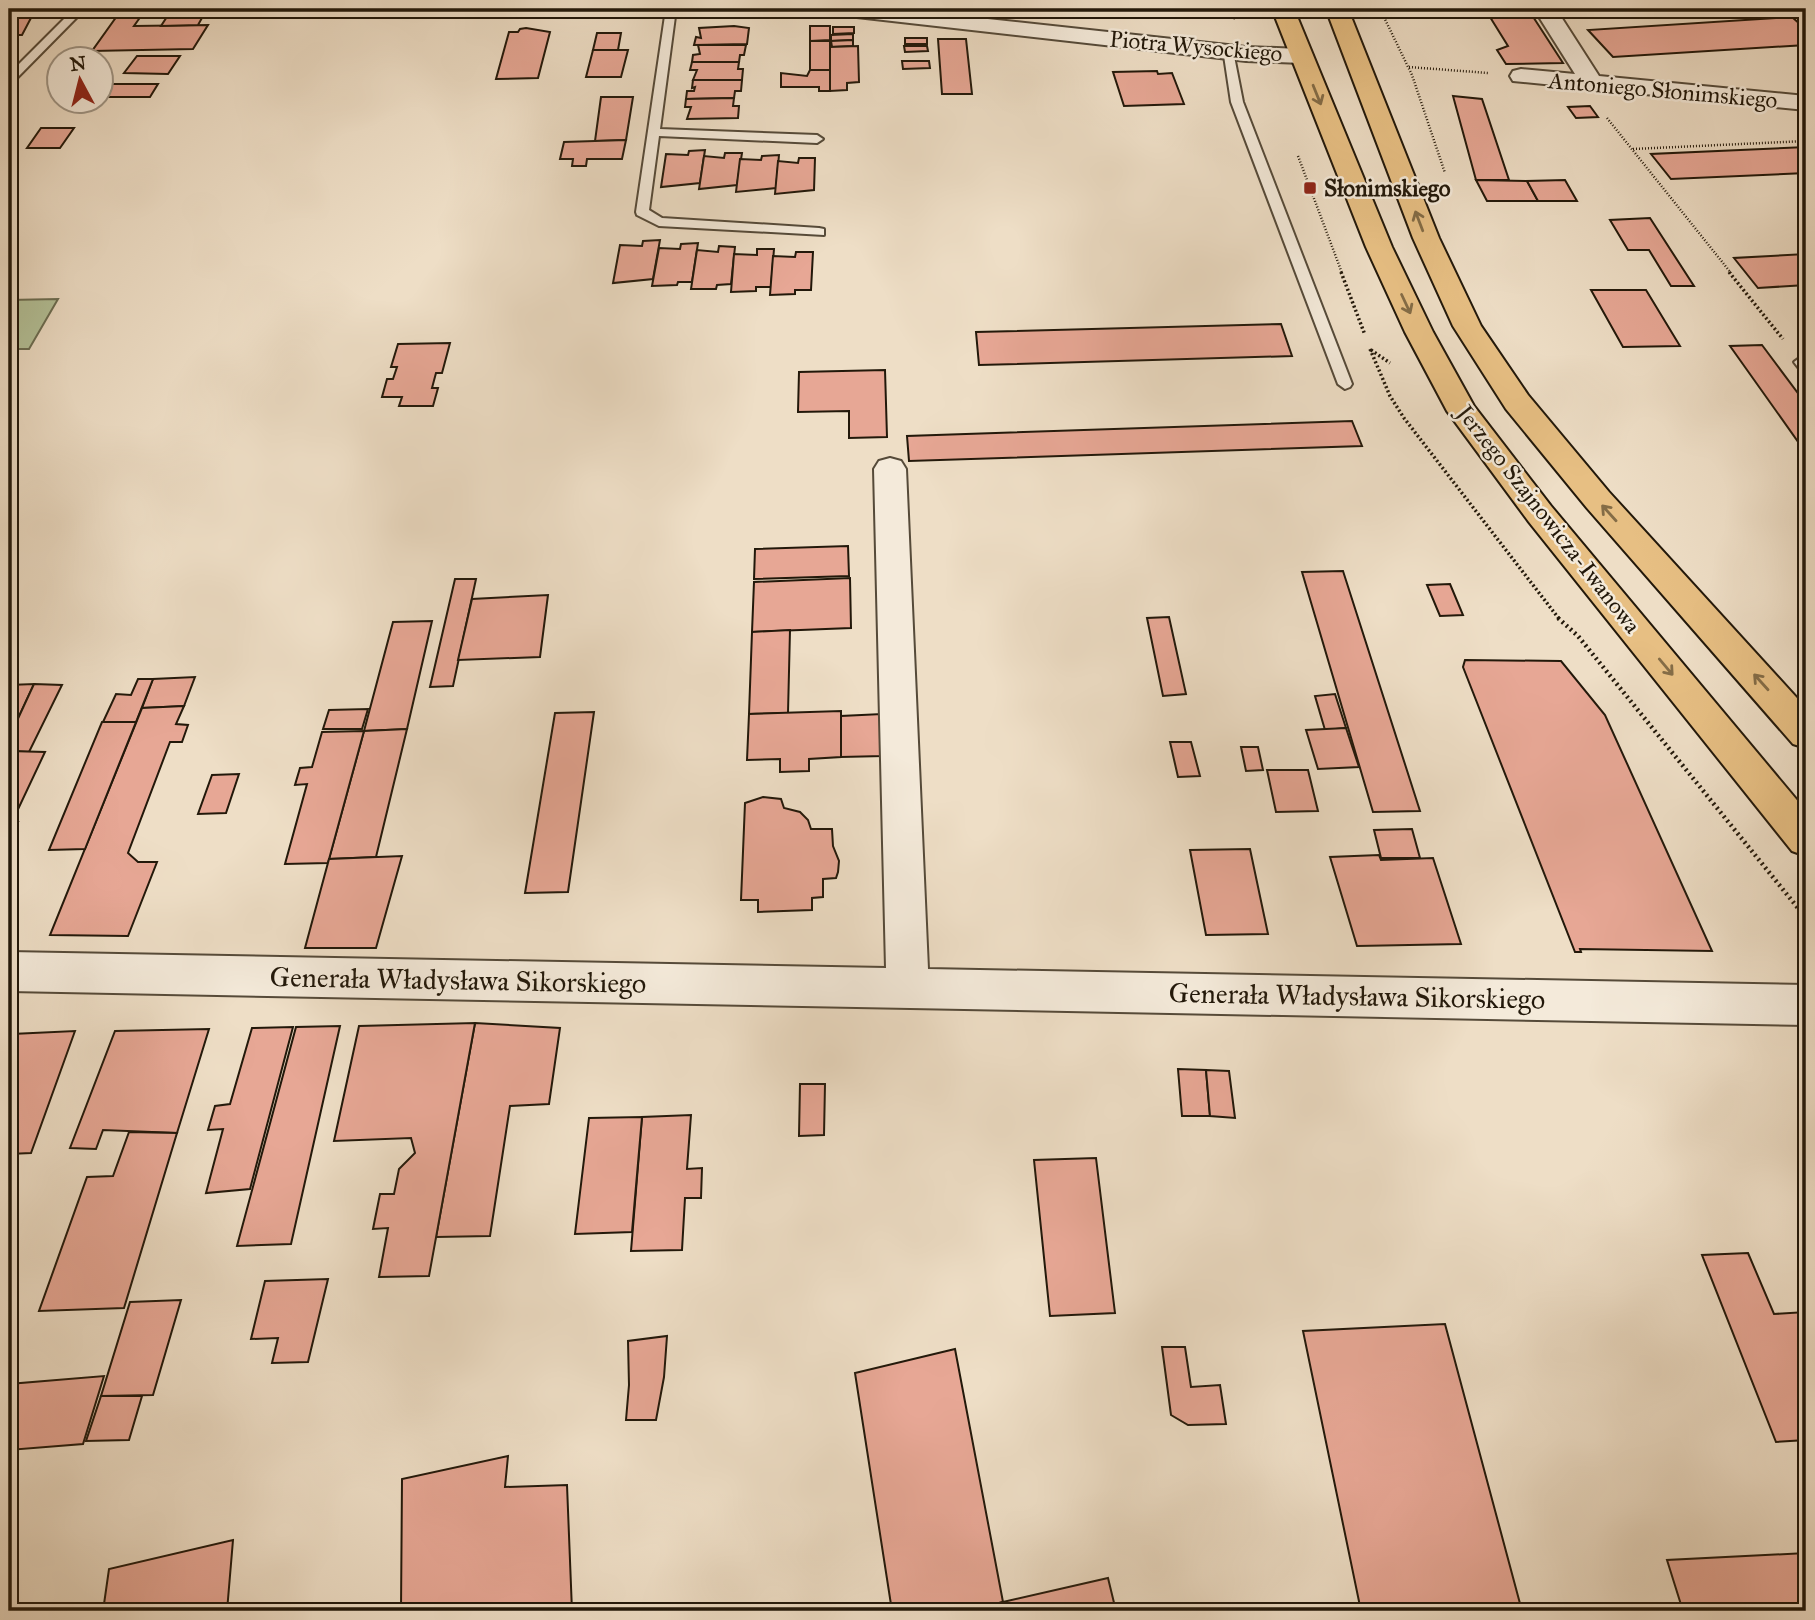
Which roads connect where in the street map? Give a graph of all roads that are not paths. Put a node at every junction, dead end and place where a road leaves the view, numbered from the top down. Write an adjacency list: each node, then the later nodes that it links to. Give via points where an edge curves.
1 (80, 9): 11 (lane)
2 (671, 9): 14 (lane)
3 (839, 9): 7 (street, Piotra Wysockiego)
4 (1283, 9): 9 (main road, Jerzego Szajnowicza-Iwanowa)
5 (1337, 9): 19 (main road, Jerzego Szajnowicza-Iwanowa, one-way to 5, via 1598,500 1517,402 1475,338 1443,279)
6 (1545, 9): 12 (street)
7 (1030, 19): 8 (street, Piotra Wysockiego)
8 (1227, 51): 9 (street, Piotra Wysockiego); 17 (lane, via 1237,102)
9 (1302, 56): 20 (main road, Jerzego Szajnowicza-Iwanowa, one-way to 20, via 1378,247 1462,411 1540,514)
10 (1521, 76): 12 (street, Antoniego Słonimskiego)
11 (9, 79)
12 (1585, 82): 13 (street, Antoniego Słonimskiego)
13 (1806, 103)
14 (654, 132): 15 (lane); 16 (lane, via 642,212 649,217 659,222)
15 (817, 139)
16 (819, 232)
17 (1345, 384)
18 (890, 469): 22 (street)
19 (1806, 733)
20 (1806, 839)
21 (9, 972): 22 (street, Generała Władysława Sikorskiego)
22 (908, 987): 23 (street, Generała Władysława Sikorskiego)
23 (1806, 1005)

